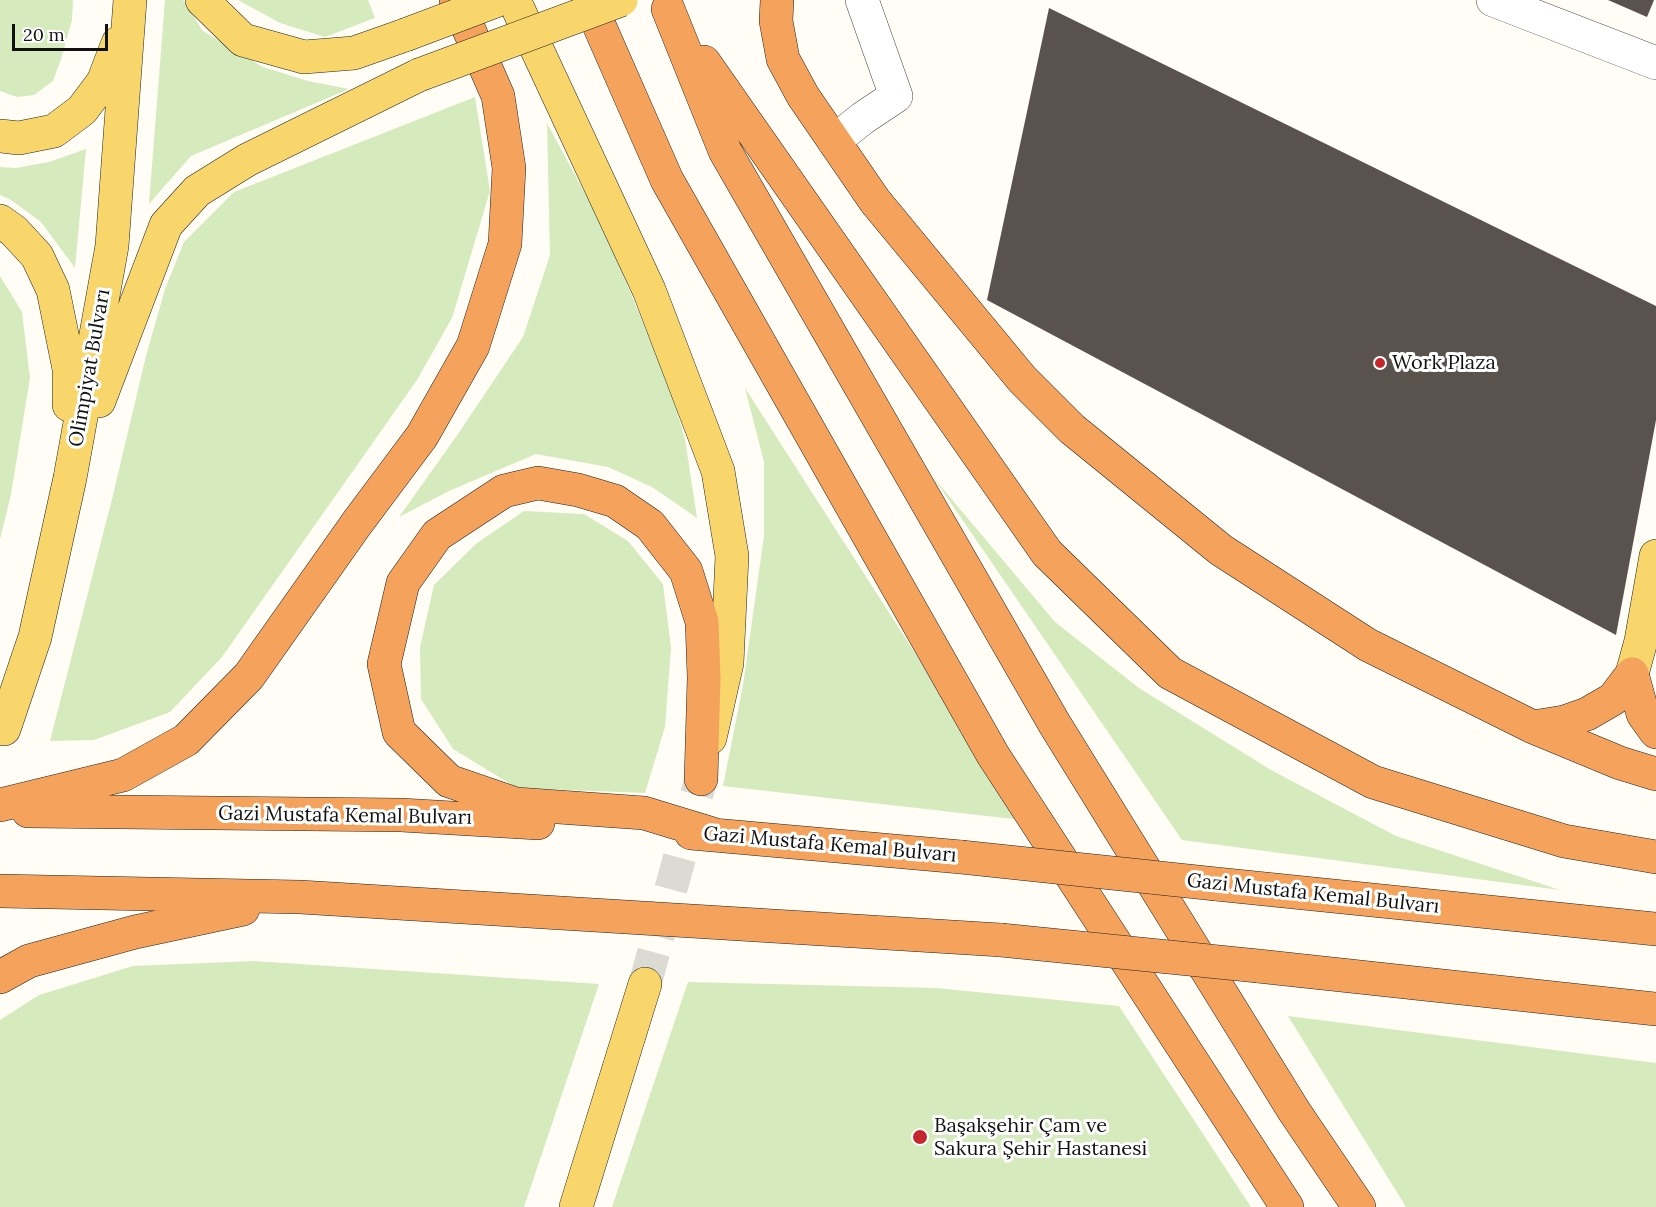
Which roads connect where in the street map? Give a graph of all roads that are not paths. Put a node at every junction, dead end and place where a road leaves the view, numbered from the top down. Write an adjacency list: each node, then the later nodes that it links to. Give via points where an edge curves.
1 (202, 0): 3 (main road, bridge, via 243,40 304,57 354,53)
2 (456, 0): 24 (highway, via 498,96 509,168 505,244 473,346 422,436 249,676 186,740 123,775)
3 (498, 0)
4 (514, 0): 23 (main road, via 649,290 718,471 732,556 727,663)
5 (588, 0): 35 (highway, via 667,180 993,755)
6 (621, 0): 16 (main road, bridge, via 419,75 247,160 197,190 166,225)
7 (777, 0): 14 (highway, via 776,21 783,59)
8 (862, 0): 14 (lane, via 896,96)
9 (1493, 0): 12 (lane)
10 (666, 5): 27 (highway, via 1047,553 1170,673 1373,782 1564,841); 36 (highway, via 725,151 1042,702 1294,1111)
11 (130, 7): 13 (main road, via 103,82 82,110 54,131 19,138); 16 (main road, Olimpiyat Bulvarı, via 112,246)
12 (1656, 63)
13 (0, 136)
14 (834, 141): 19 (highway, via 875,201 1022,379 1072,429 1221,550 1368,645)
15 (0, 221): 16 (main road, via 37,256 53,290 69,369)
16 (69, 478): 20 (main road, Olimpiyat Bulvarı, via 35,638)
17 (1656, 556): 18 (main road)
18 (1632, 674): 19 (highway, via 1613,699 1587,714); 21 (highway, via 1643,714)
19 (1533, 727): 22 (highway)
20 (4, 729)
21 (1656, 732)
22 (1656, 774)
23 (701, 779): 26 (highway, via 702,622 686,571 650,525 615,501 538,483 504,491 437,535 403,583 384,664 399,732 449,781 516,804 644,813)
24 (0, 805)
25 (0, 811): 26 (highway, Gazi Mustafa Kemal Bulvarı, via 401,815)
26 (713, 834): 30 (highway, Gazi Mustafa Kemal Bulvarı, bridge)
27 (1656, 857)
28 (0, 891): 29 (highway)
29 (300, 897): 31 (highway, via 135,932 29,961); 33 (highway, bridge, via 1001,940)
30 (1656, 929)
31 (0, 977)
32 (645, 984): 34 (main road)
33 (1656, 1009)
34 (576, 1207)
35 (1287, 1207)
36 (1359, 1207)

